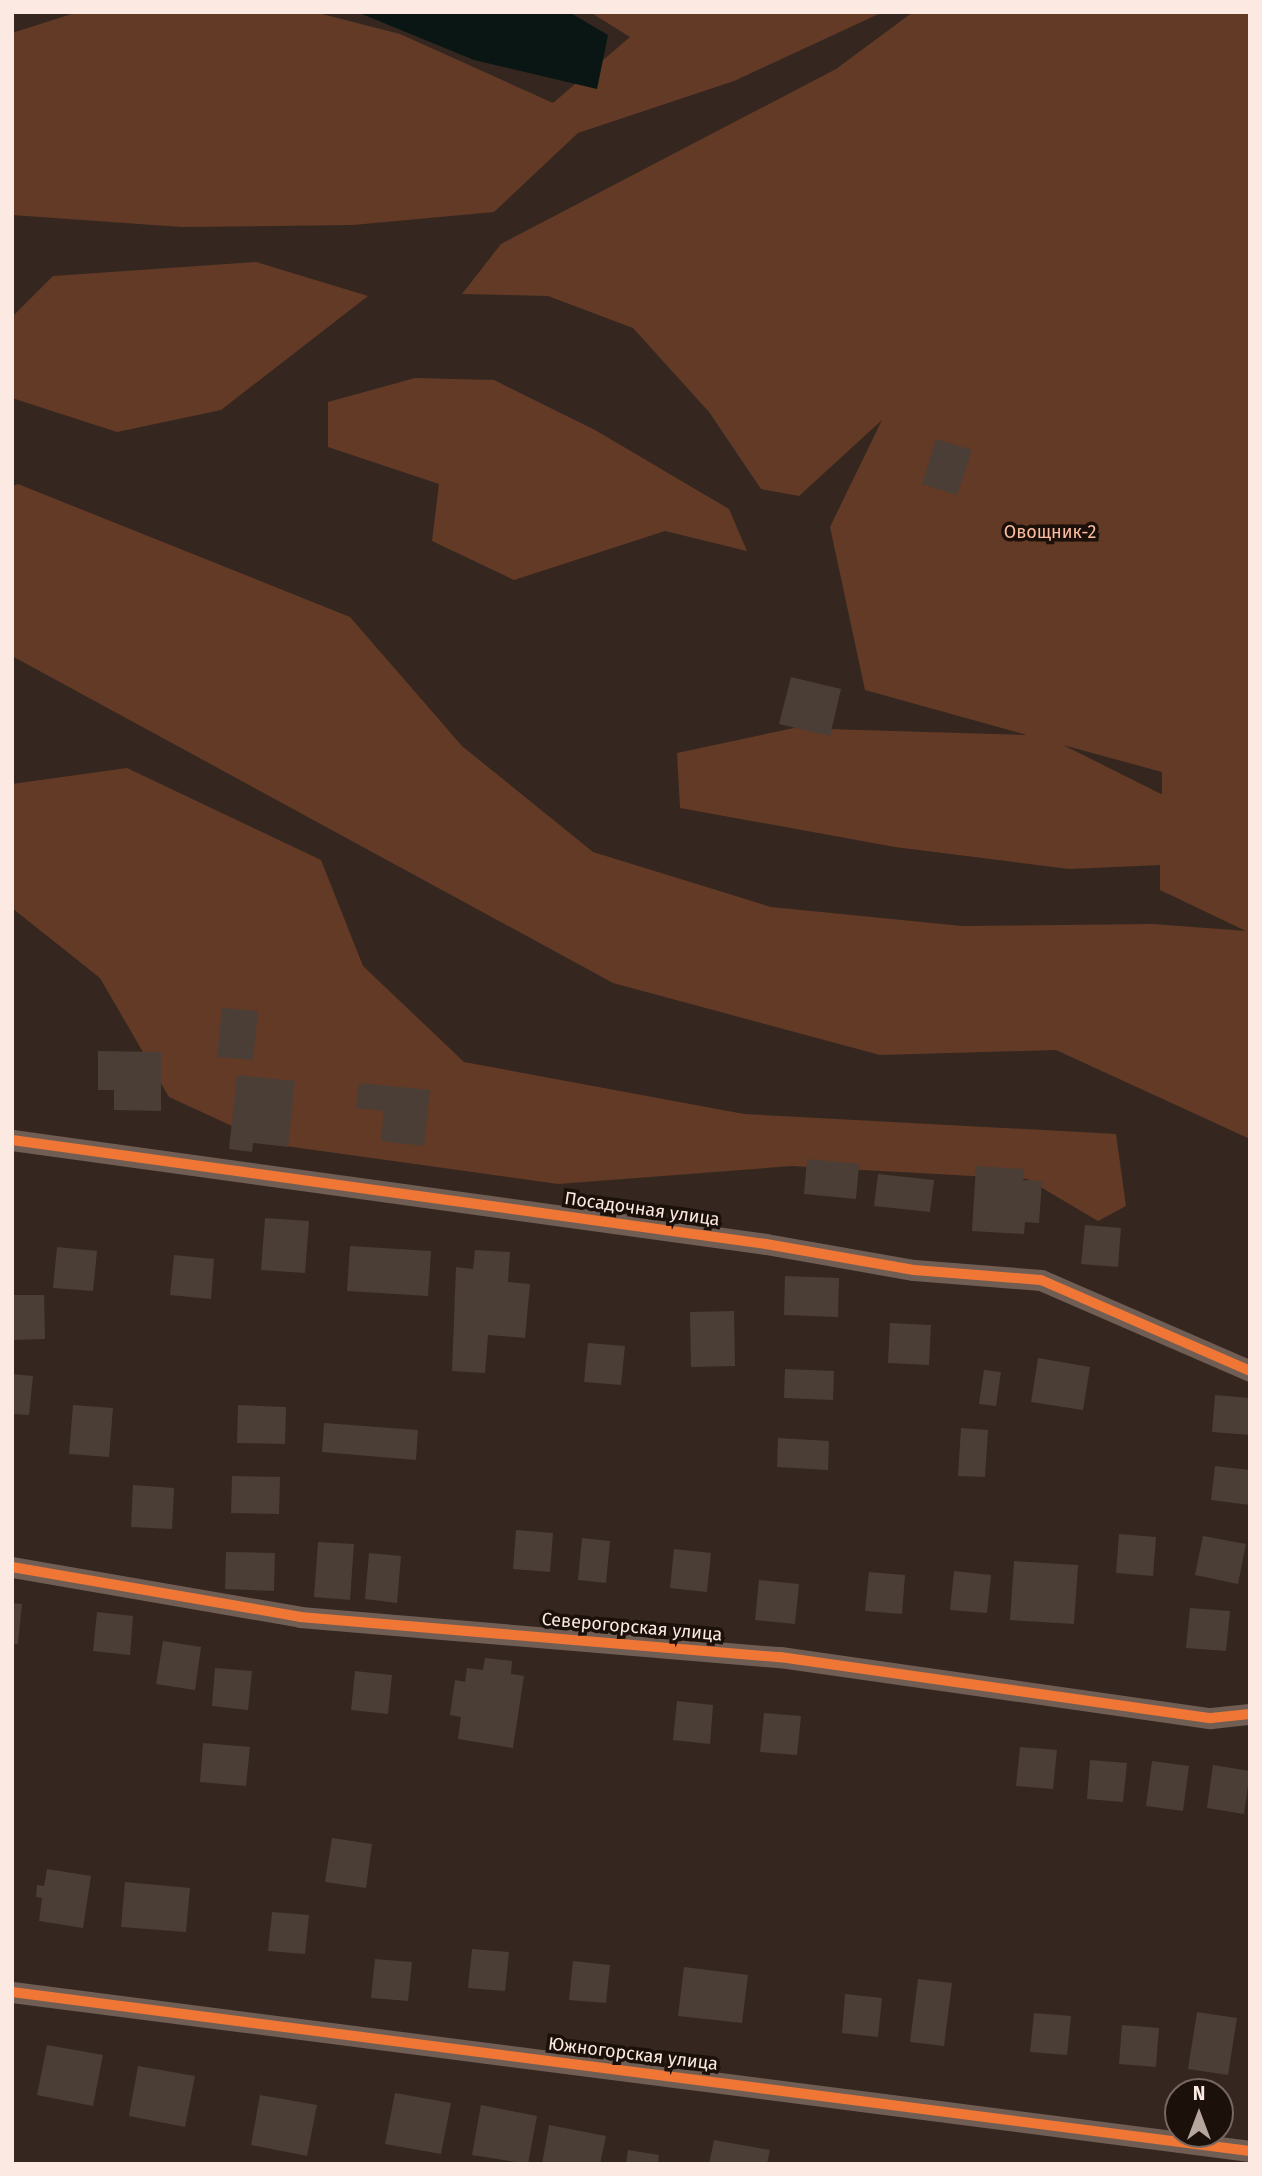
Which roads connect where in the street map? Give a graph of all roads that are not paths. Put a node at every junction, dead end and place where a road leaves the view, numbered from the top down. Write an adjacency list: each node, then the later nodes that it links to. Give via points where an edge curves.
1 (12, 1140): 2 (street, Посадочная улица, via 766,1244 914,1270 1041,1280)
2 (1250, 1371)
3 (12, 1567): 4 (street, Северогорская улица, via 300,1618 780,1657 1211,1718)
4 (1250, 1714)
5 (12, 1992): 6 (street, Южногорская улица)
6 (1250, 2151)

